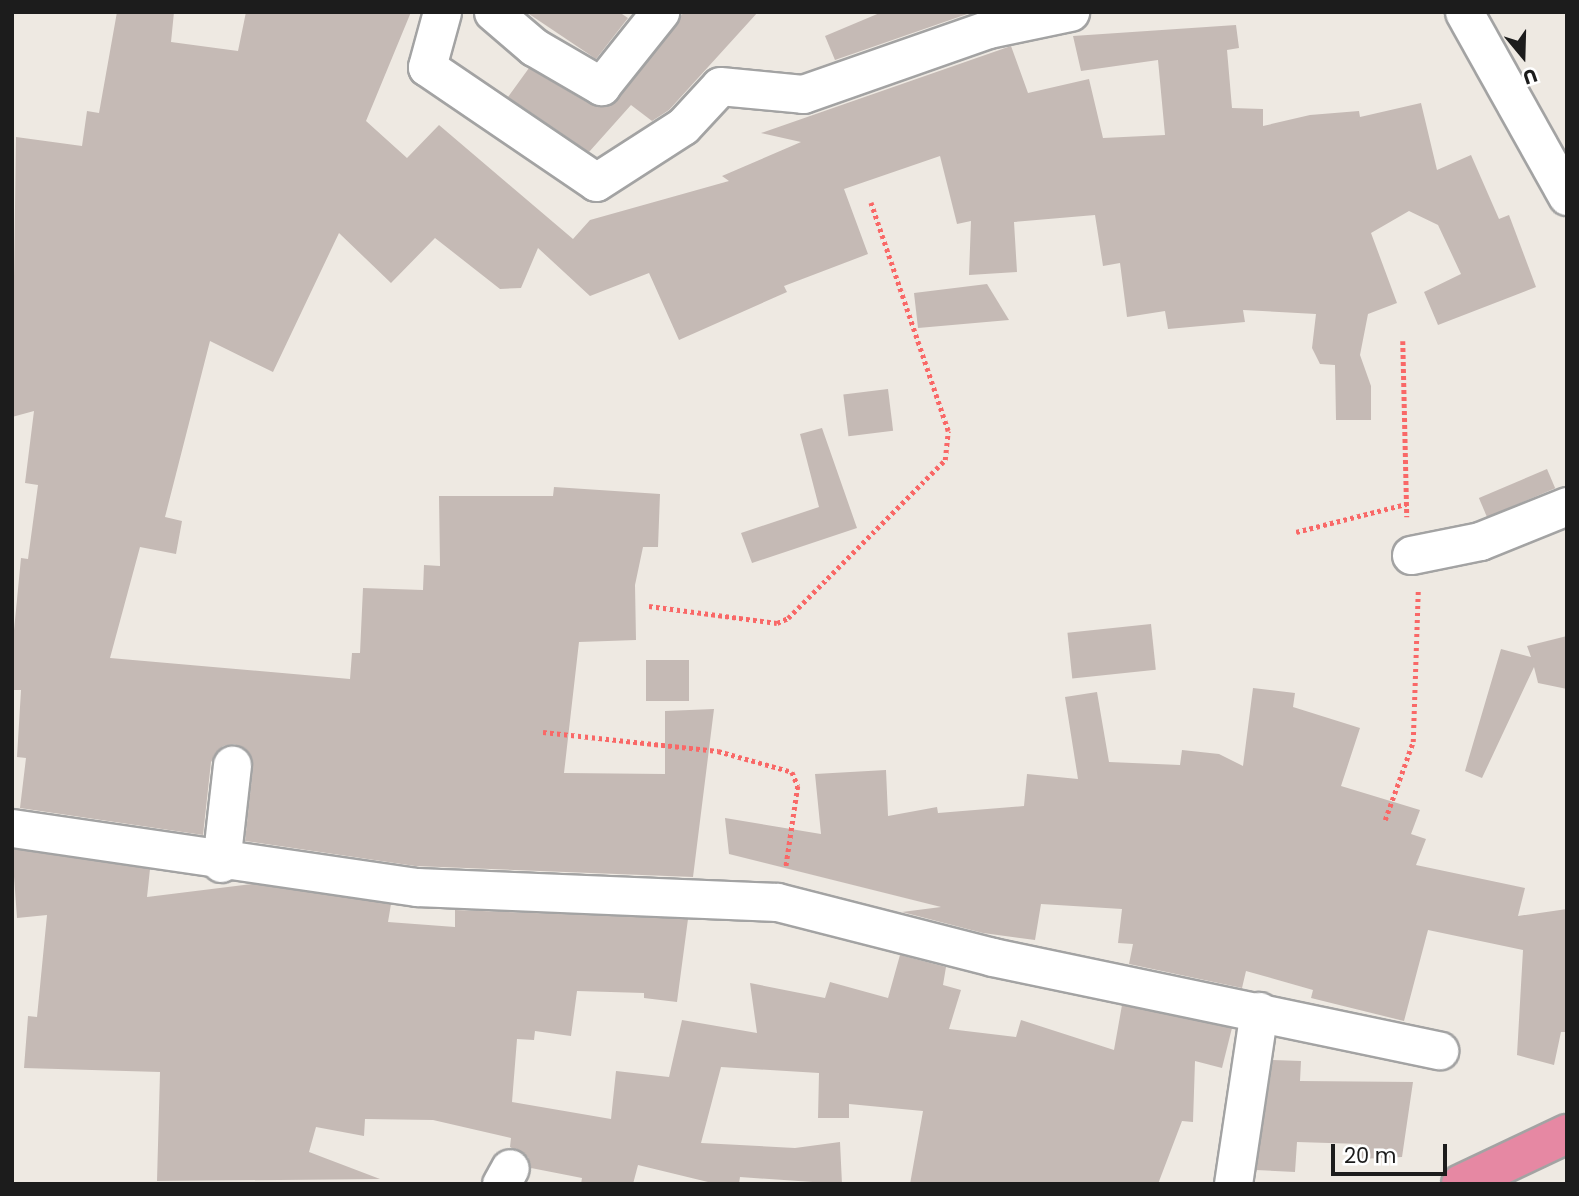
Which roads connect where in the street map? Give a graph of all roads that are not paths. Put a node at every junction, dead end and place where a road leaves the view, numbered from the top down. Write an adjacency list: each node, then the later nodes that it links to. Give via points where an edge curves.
1 (442, 12): 4 (street, via 427,67 596,182 682,126 720,86 803,94 989,29)
2 (493, 12): 3 (street, via 534,47 601,86)
3 (660, 12)
4 (1070, 12)
5 (1464, 12): 6 (street)
6 (1567, 196)
7 (1567, 506): 8 (street, via 1480,541)
8 (1411, 555)
9 (232, 765): 11 (street)
10 (12, 828): 11 (street)
11 (221, 863): 12 (street, via 562,897 778,902 992,957)
12 (1259, 1011): 13 (street); 15 (street)
13 (1439, 1050)
14 (1567, 1134): 16 (highway)
15 (1233, 1184)
16 (1461, 1184)

